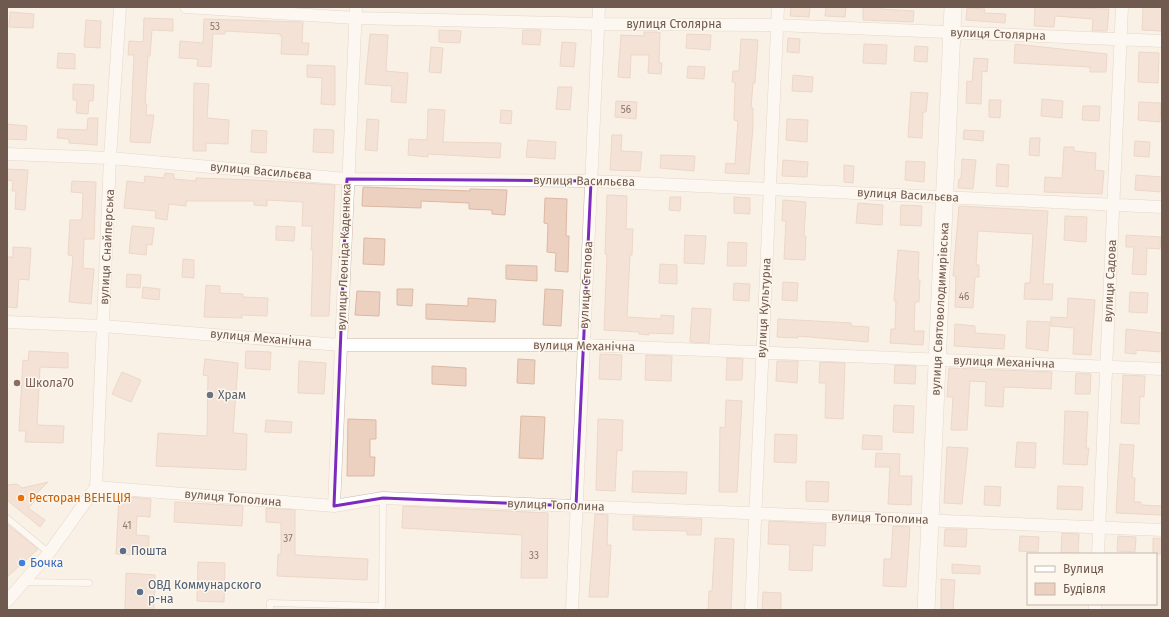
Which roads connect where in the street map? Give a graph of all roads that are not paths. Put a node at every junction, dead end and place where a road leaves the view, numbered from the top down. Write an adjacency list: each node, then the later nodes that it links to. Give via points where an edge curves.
1 (120, 7): 14 (street, вулиця Снайперська)
2 (186, 7): 7 (street, вулиця Столярна)
3 (599, 7): 8 (street, вулиця Степова)
4 (778, 7): 9 (street, вулиця Культурна)
5 (953, 7): 10 (street, вулиця Святоволодимирівська)
6 (1122, 7): 11 (street, вулиця Садова)
7 (356, 13): 8 (street, вулиця Столярна); 15 (street, вулиця Леоніда Каденюка)
8 (598, 24): 9 (street, вулиця Столярна); 16 (street, вулиця Степова)
9 (777, 25): 10 (street, вулиця Столярна); 17 (street, вулиця Культурна)
10 (953, 32): 11 (street, вулиця Столярна); 18 (street, вулиця Святоволодимирівська)
11 (1121, 39): 12 (street, вулиця Столярна); 19 (street, вулиця Садова)
12 (1162, 41)
13 (7, 154): 14 (street, вулиця Васильєва)
14 (110, 158): 15 (street, вулиця Васильєва); 22 (street, вулиця Снайперська)
15 (347, 179): 16 (street, вулиця Васильєва); 23 (street, вулиця Леоніда Каденюка)
16 (591, 180): 17 (street, вулиця Васильєва); 24 (street, вулиця Степова)
17 (769, 189): 18 (street, вулиця Васильєва); 25 (street, вулиця Культурна)
18 (945, 197): 19 (street, вулиця Васильєва); 26 (street, вулиця Святоволодимирівська)
19 (1114, 204): 20 (street, вулиця Васильєва); 27 (street, вулиця Садова)
20 (1162, 207)
21 (7, 322): 22 (street, вулиця Механічна)
22 (103, 326): 23 (street, вулиця Механічна); 29 (street, вулиця Снайперська)
23 (340, 345): 24 (street, вулиця Механічна); 31 (street, вулиця Леоніда Каденюка)
24 (584, 345): 25 (street, вулиця Механічна); 32 (street, вулиця Степова)
25 (762, 352): 26 (street, вулиця Механічна); 33 (street, вулиця Культурна)
26 (938, 359): 27 (street, вулиця Механічна); 35 (street, вулиця Святоволодимирівська)
27 (1106, 366): 28 (street, вулиця Механічна); 36 (street, вулиця Садова)
28 (1162, 368)
29 (96, 487): 31 (street, вулиця Тополина); 38 (street)
30 (383, 498): 31 (street, вулиця Тополина); 32 (street, вулиця Тополина); 43 (lane, via 382,606 270,604)
31 (334, 506)
32 (576, 506): 33 (street, вулиця Тополина); 44 (street, вулиця Степова)
33 (755, 514): 35 (street, вулиця Тополина); 45 (street, вулиця Культурна)
34 (7, 518): 38 (lane)
35 (930, 520): 36 (street, вулиця Тополина); 46 (street, вулиця Святоволодимирівська)
36 (1099, 527): 37 (street, вулиця Тополина); 39 (street, вулиця Садова)
37 (1162, 530)
38 (49, 553): 40 (street)
39 (1098, 553)
40 (25, 582): 41 (lane); 42 (street)
41 (89, 583)
42 (7, 601)
43 (270, 610)
44 (572, 610)
45 (751, 610)
46 (926, 610)

